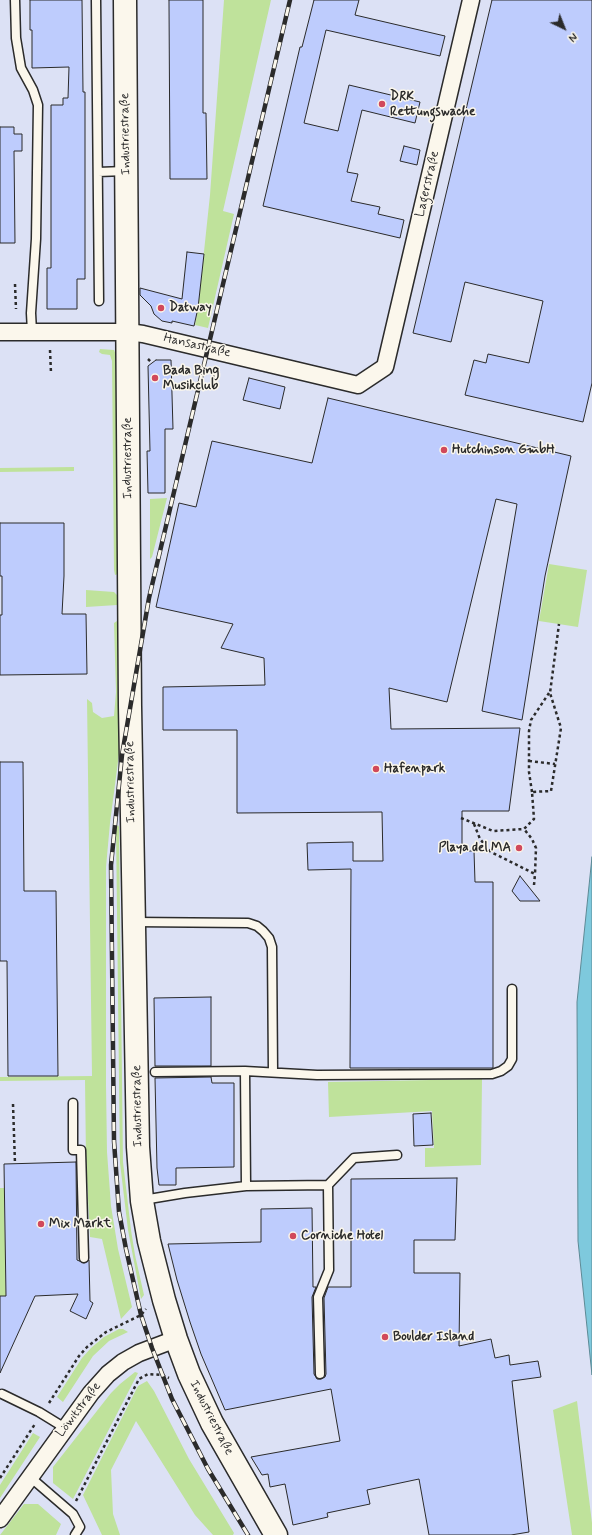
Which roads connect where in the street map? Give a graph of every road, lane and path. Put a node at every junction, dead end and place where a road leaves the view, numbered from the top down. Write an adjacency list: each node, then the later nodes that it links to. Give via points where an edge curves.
1 (15, 0): 11 (lane, via 16,38 21,68 38,105)
2 (96, 0): 6 (lane)
3 (125, 0): 5 (street, Industriestraße)
4 (471, 0): 14 (street, Lagerstraße)
5 (126, 171): 6 (lane); 12 (street, Industriestraße)
6 (98, 172): 8 (lane)
7 (15, 284): 9 (path)
8 (99, 301)
9 (17, 315)
10 (0, 332): 11 (street, Hansastraße)
11 (32, 332): 12 (street, Hansastraße)
12 (128, 332): 14 (street, Hansastraße, via 358,385); 26 (street, Industriestraße)
13 (50, 349): 15 (path)
14 (385, 367)
15 (51, 373)
16 (558, 624): 17 (path)
17 (550, 693): 18 (path, via 531,720); 19 (path, via 561,728)
18 (529, 761): 19 (path); 20 (path)
19 (555, 764): 20 (path, via 551,791)
20 (532, 792): 23 (path, via 534,819)
21 (461, 818): 22 (path)
22 (474, 823): 23 (path, via 493,831); 24 (path, via 480,839 491,852)
23 (524, 829): 24 (path, via 536,848)
24 (535, 874): 25 (path)
25 (534, 885)
26 (134, 922): 30 (lane, via 248,923 263,931 272,947); 37 (street, Industriestraße, via 138,1147)
27 (512, 989): 30 (lane, via 513,1052 508,1066 501,1071 492,1074 333,1075)
28 (246, 1071): 29 (lane); 30 (lane); 36 (lane)
29 (155, 1072)
30 (273, 1072)
31 (73, 1103): 38 (lane, via 73,1150 81,1150)
32 (14, 1104): 34 (path)
33 (397, 1155): 35 (lane, via 354,1158)
34 (15, 1164)
35 (328, 1185): 36 (lane); 41 (lane, via 328,1270 318,1297)
36 (246, 1186): 37 (lane)
37 (142, 1201): 40 (street, Industriestraße, via 149,1241)
38 (84, 1258)
39 (148, 1304): 44 (path, via 141,1315 106,1332 87,1347)
40 (176, 1339): 45 (street, Löwitstraße, via 139,1353 117,1367 91,1393); 51 (street, Industriestraße, via 212,1423)
41 (320, 1374)
42 (174, 1380): 48 (path, via 162,1375 148,1374 139,1379)
43 (2, 1394): 44 (lane)
44 (42, 1413): 45 (lane); 47 (path)
45 (65, 1428): 46 (street, Löwitstraße)
46 (30, 1477): 48 (lane); 49 (street, Löwitstraße)
47 (0, 1478)
48 (72, 1513): 50 (lane, via 80,1527)
49 (2, 1514)
50 (75, 1535)
51 (276, 1535)

